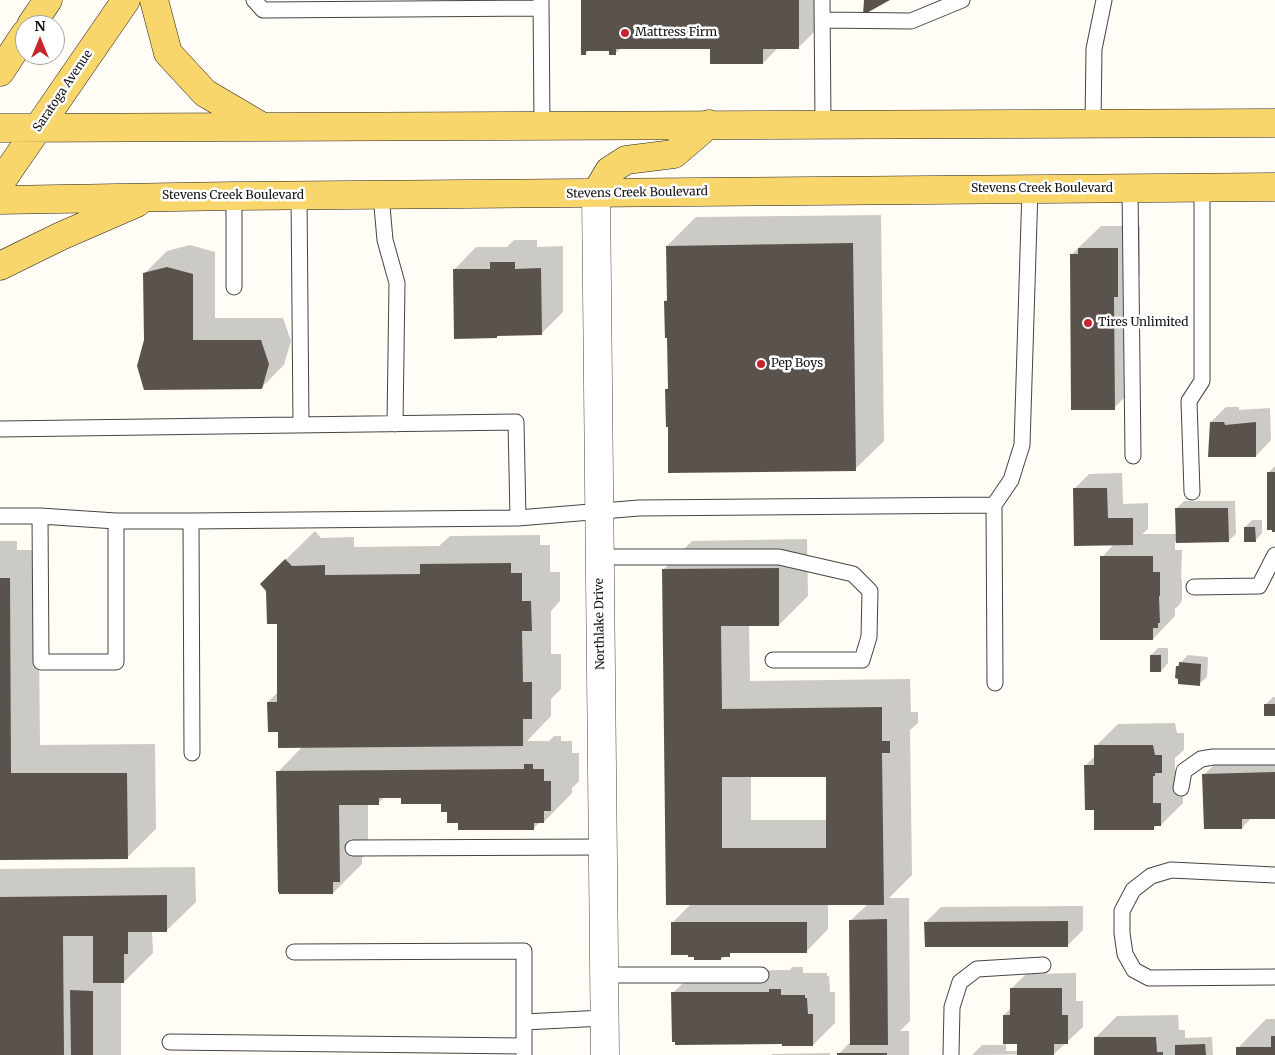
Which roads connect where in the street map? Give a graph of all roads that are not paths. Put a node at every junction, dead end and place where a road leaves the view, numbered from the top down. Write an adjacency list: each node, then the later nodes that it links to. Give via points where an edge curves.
1 (48, 0): 10 (main road)
2 (126, 0): 20 (main road, Saratoga Avenue)
3 (154, 0): 19 (main road, via 168,52 205,94)
4 (822, 0): 11 (lane)
5 (962, 0): 11 (lane, via 910,21)
6 (1104, 0): 14 (lane, via 1094,49)
7 (452, 4): 8 (lane); 9 (lane)
8 (541, 4): 18 (lane)
9 (258, 5)
10 (36, 15)
11 (822, 20): 17 (lane)
12 (15, 44): 13 (main road)
13 (0, 72)
14 (1093, 123): 15 (main road); 17 (main road)
15 (1275, 123)
16 (709, 124): 17 (main road); 18 (main road); 28 (main road, via 674,154 626,160 609,171)
17 (823, 124)
18 (542, 125): 19 (main road)
19 (262, 126): 20 (main road)
20 (38, 127): 21 (main road); 23 (main road, Saratoga Avenue)
21 (0, 128)
22 (1275, 165): 25 (main road)
23 (0, 183)
24 (1202, 187): 25 (main road, Stevens Creek Boulevard); 26 (main road, Stevens Creek Boulevard); 40 (lane, via 1202,381 1189,401)
25 (1264, 187)
26 (1130, 188): 27 (main road, Stevens Creek Boulevard); 39 (lane)
27 (1030, 189): 28 (main road, Stevens Creek Boulevard); 41 (lane, via 1022,445 1011,480)
28 (596, 193): 29 (main road, Stevens Creek Boulevard); 42 (street, Northlake Drive)
29 (381, 195): 31 (main road, Stevens Creek Boulevard); 36 (lane, via 385,240 397,283)
30 (234, 196): 31 (main road, Stevens Creek Boulevard); 32 (main road, Stevens Creek Boulevard); 35 (lane)
31 (299, 196): 37 (lane)
32 (151, 197): 33 (main road, Stevens Creek Boulevard); 34 (main road)
33 (0, 200)
34 (0, 266)
35 (234, 288)
36 (394, 424): 37 (lane); 45 (lane, via 516,422)
37 (301, 425): 38 (lane)
38 (0, 429)
39 (1133, 456)
40 (1192, 492)
41 (994, 505): 42 (lane); 52 (lane)
42 (600, 511): 45 (lane); 49 (street, Northlake Drive)
43 (0, 516): 44 (lane)
44 (40, 516): 46 (lane); 46 (lane, via 41,662 116,662)
45 (518, 518): 47 (lane)
46 (116, 521): 47 (lane)
47 (191, 521): 53 (lane)
48 (1275, 555): 50 (lane, via 1259,586)
49 (600, 557): 51 (lane, via 779,556 853,574 870,591 870,637 862,660); 56 (street, Northlake Drive)
50 (1194, 587)
51 (773, 660)
52 (995, 683)
53 (192, 753)
54 (1275, 757): 55 (lane, via 1201,759 1184,771)
55 (1181, 788)
56 (603, 847): 57 (lane); 62 (street, Northlake Drive)
57 (353, 848)
58 (1275, 875): 63 (lane, via 1172,870 1151,876 1133,890 1122,911 1122,933 1124,954 1134,970 1149,978)
59 (294, 952): 65 (lane, via 524,951)
60 (1043, 965): 69 (lane, via 977,969 960,982 952,1006)
61 (761, 974): 62 (lane)
62 (604, 975): 64 (street, Northlake Drive)
63 (1275, 977)
64 (604, 1018): 65 (lane); 68 (street, Northlake Drive)
65 (524, 1022): 67 (lane)
66 (170, 1042): 67 (lane)
67 (524, 1050)
68 (605, 1055)
69 (951, 1055)

